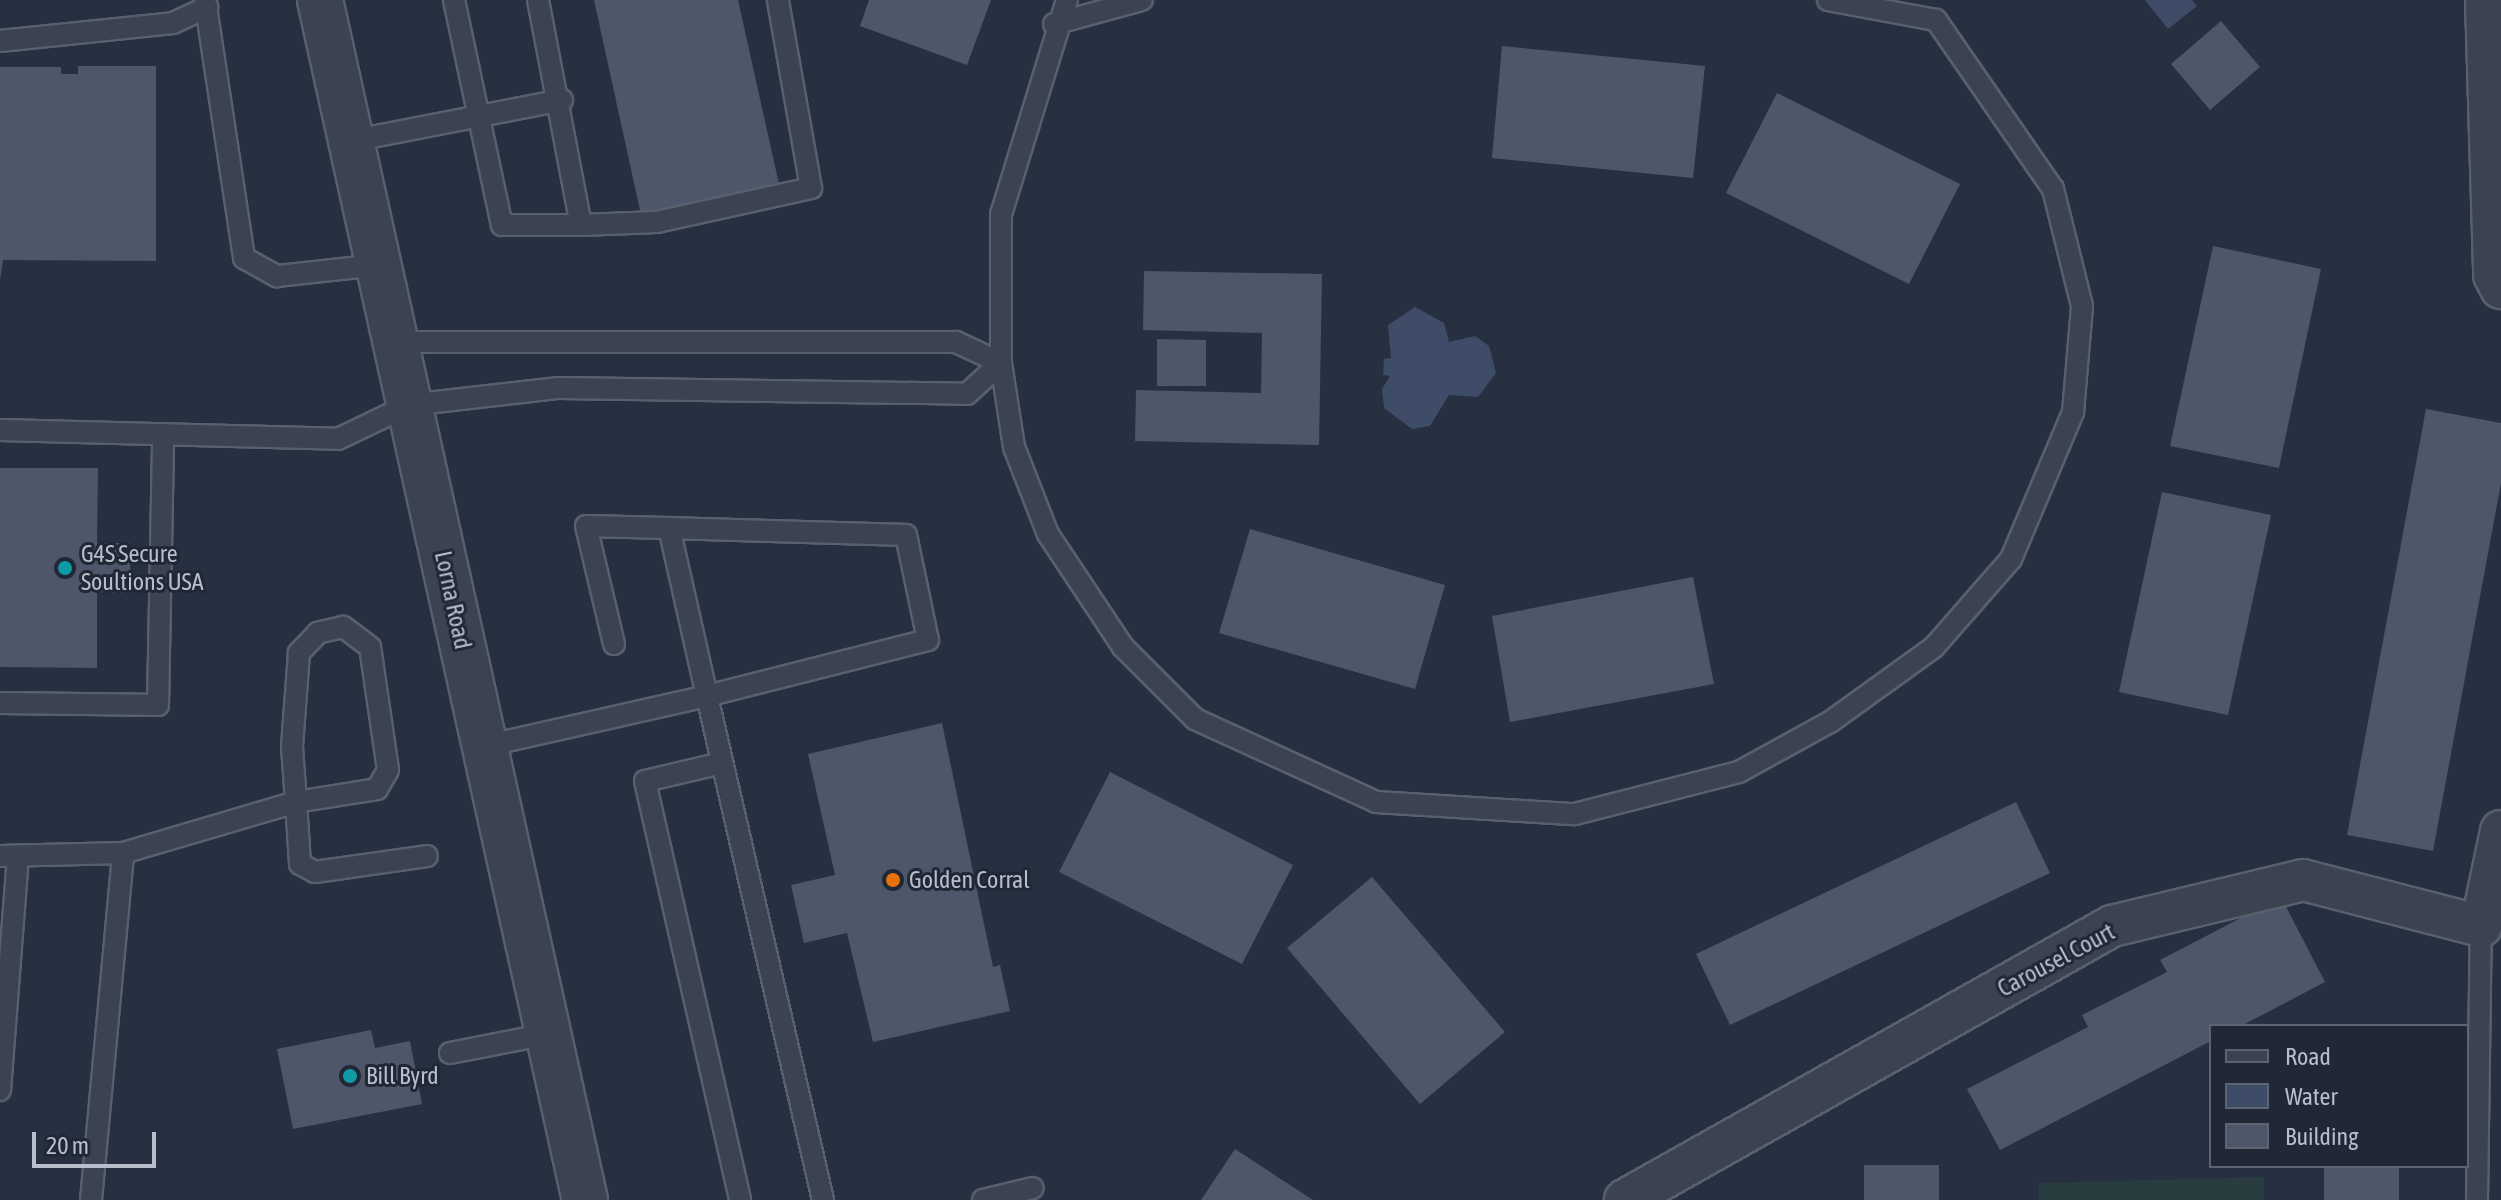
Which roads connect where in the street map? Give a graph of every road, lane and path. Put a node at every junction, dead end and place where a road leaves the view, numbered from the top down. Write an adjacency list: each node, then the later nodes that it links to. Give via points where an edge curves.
1 (320, 0): 16 (street, Lorna Road)
2 (454, 0): 15 (lane)
3 (538, 0): 14 (lane)
4 (778, 0): 17 (lane, via 811,188 657,222)
5 (1067, 0): 12 (lane)
6 (1142, 0): 12 (lane)
7 (1828, 0): 11 (lane)
8 (1921, 0): 11 (lane)
9 (2486, 0): 19 (street, via 2494,275)
10 (207, 4): 13 (lane, via 173,23); 18 (lane, via 244,258 277,276)
11 (1936, 20): 21 (lane, via 2053,189 2082,306 2073,412 2011,559 1934,647 1830,722 1739,772 1575,814 1376,802 1195,719 1123,647 1048,534 1014,447)
12 (1054, 24): 21 (lane, via 1001,214)
13 (0, 41)
14 (562, 100): 15 (lane); 17 (lane)
15 (481, 115): 16 (lane); 17 (lane, via 502,225)
16 (351, 141): 18 (street, Lorna Road)
17 (581, 225)
18 (379, 265): 20 (street, Lorna Road)
19 (2501, 288)
20 (396, 342): 21 (lane, via 956,342); 22 (street, Lorna Road)
21 (1001, 363): 22 (lane, via 967,394 559,388)
22 (409, 405): 24 (lane, via 338,439); 29 (street, Lorna Road)
23 (0, 430): 24 (lane)
24 (163, 434): 28 (lane, via 158,705)
25 (669, 528): 26 (lane, via 586,526); 27 (lane); 27 (lane, via 906,535 928,640)
26 (614, 644)
27 (707, 696): 29 (lane); 30 (lane)
28 (0, 703)
29 (485, 746): 37 (street, Lorna Road)
30 (722, 763): 44 (lane, via 645,781); 45 (lane)
31 (296, 802): 31 (lane, via 377,789 388,770 370,647 343,627 318,633 299,653); 33 (lane); 35 (lane, via 300,864 315,872)
32 (2501, 831): 36 (street)
33 (123, 853): 34 (lane); 42 (lane)
34 (9, 856): 39 (lane)
35 (427, 856)
36 (2481, 926): 47 (street, Carousel Court, via 2303,880 2112,926); 48 (lane)
37 (548, 1034): 38 (lane); 43 (street, Lorna Road)
38 (450, 1053)
39 (1, 1060): 40 (lane)
40 (0, 1090)
41 (1033, 1188): 46 (lane)
42 (91, 1200)
43 (585, 1200)
44 (740, 1200)
45 (823, 1200)
46 (983, 1200)
47 (1625, 1200)
48 (2477, 1200)

